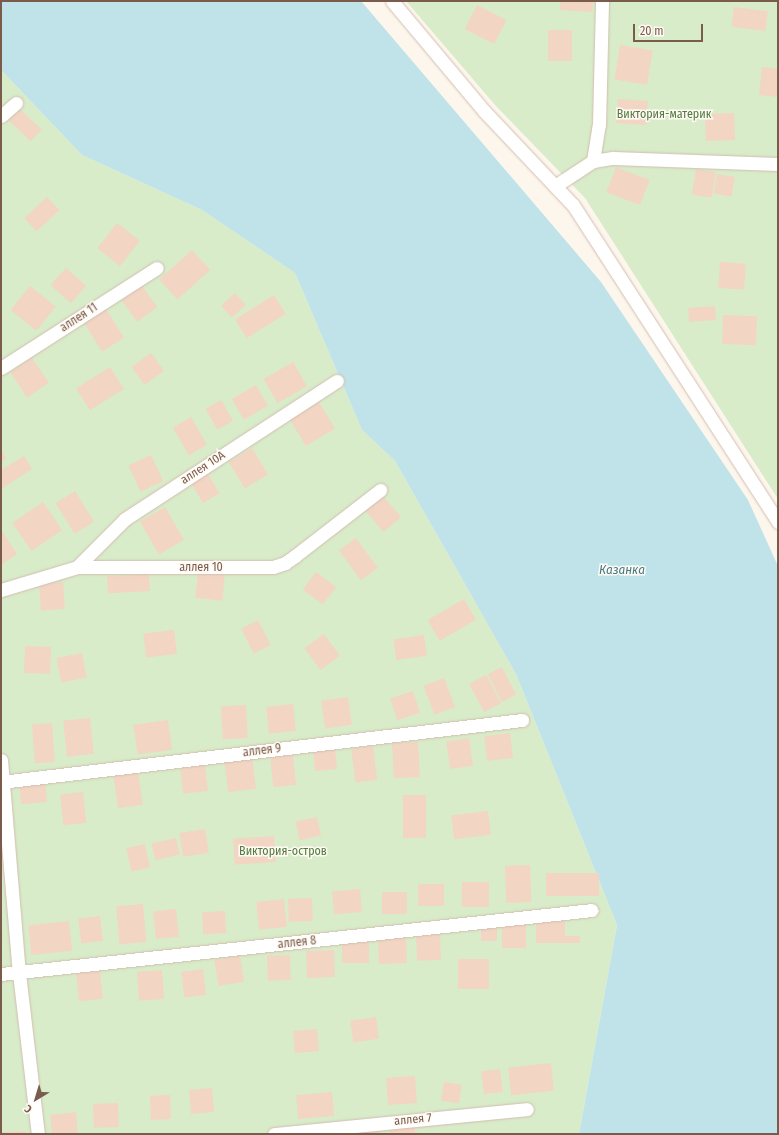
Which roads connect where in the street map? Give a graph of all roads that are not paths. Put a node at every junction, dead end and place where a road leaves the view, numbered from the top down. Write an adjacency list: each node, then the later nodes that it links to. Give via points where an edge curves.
1 (392, 1): 7 (lane, via 484,110)
2 (602, 1): 5 (lane, via 599,125)
3 (16, 103): 4 (lane)
4 (1, 116)
5 (593, 161): 6 (lane, via 613,158); 7 (lane)
6 (778, 164)
7 (555, 186): 12 (lane, via 573,205)
8 (157, 268): 9 (lane, аллея 11)
9 (1, 368)
10 (337, 381): 13 (lane, аллея 10А, via 125,519)
11 (380, 490): 13 (lane, аллея 10, via 295,556 273,567)
12 (778, 522)
13 (77, 567): 14 (lane, аллея 10)
14 (1, 590)
15 (522, 720): 17 (lane, аллея 9)
16 (1, 760): 17 (lane)
17 (3, 782): 19 (lane)
18 (592, 910): 19 (lane, аллея 8)
19 (19, 973): 20 (lane, аллея 8); 22 (lane)
20 (1, 974)
21 (527, 1109): 23 (lane, аллея 7)
22 (38, 1134)
23 (274, 1134)

